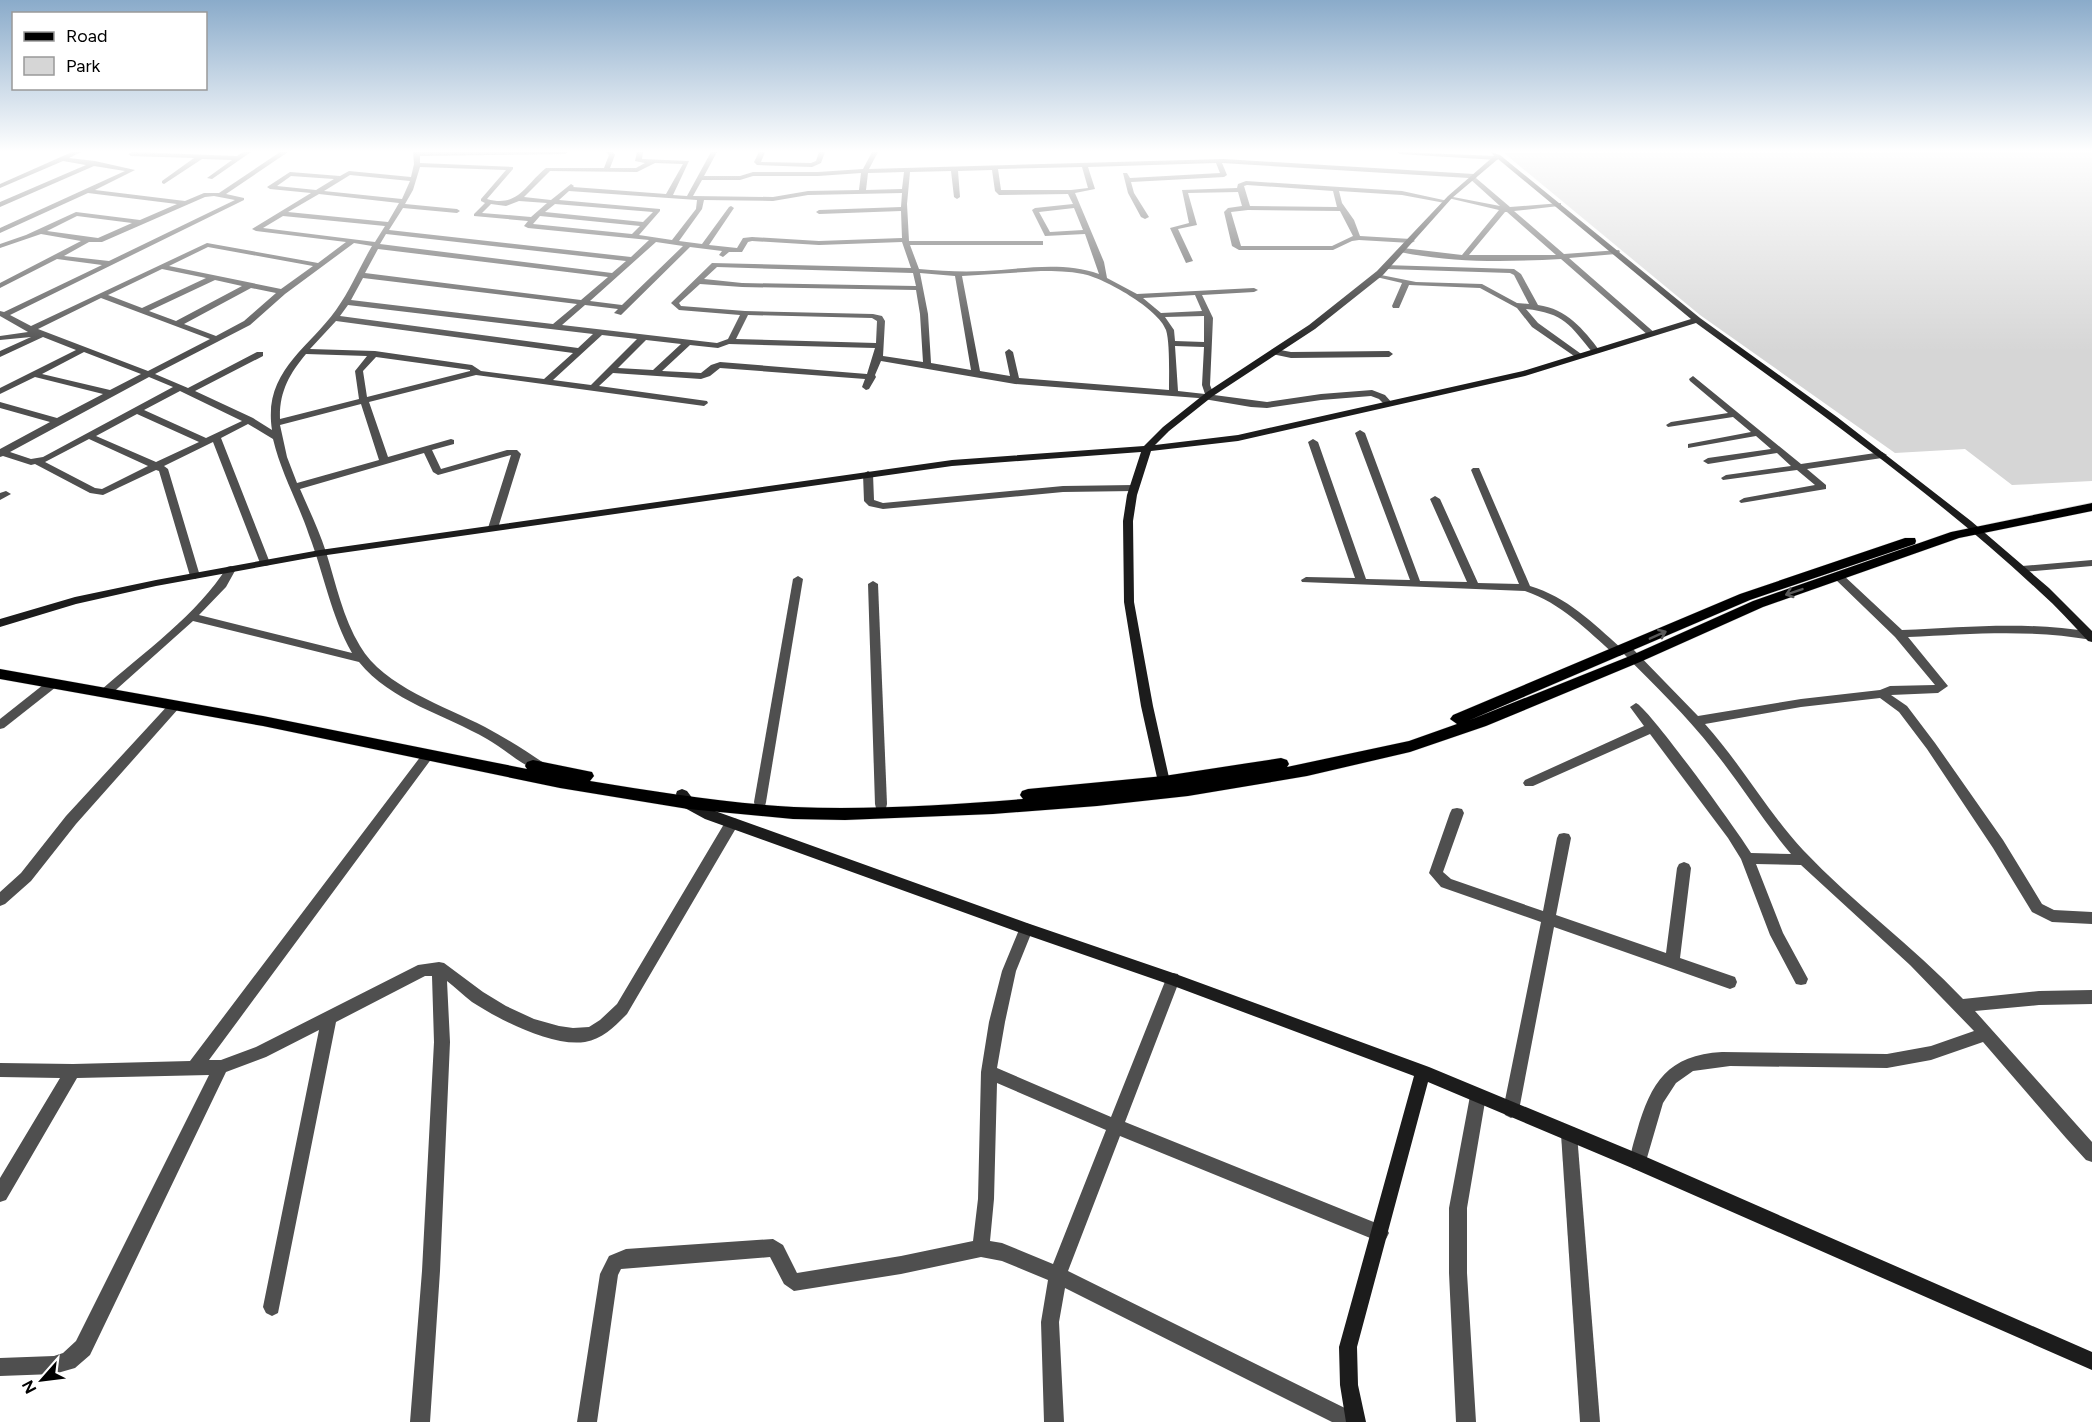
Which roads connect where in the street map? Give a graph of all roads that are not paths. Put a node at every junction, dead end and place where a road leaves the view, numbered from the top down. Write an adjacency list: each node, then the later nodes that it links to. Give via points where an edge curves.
1 (28, 218): 27 (street)
2 (66, 218): 28 (street)
3 (114, 218): 24 (street)
4 (150, 218): 24 (street)
5 (203, 218): 51 (street)
6 (276, 218): 36 (street, via 256,230)
7 (315, 218): 26 (street)
8 (393, 218): 26 (street)
9 (536, 218): 30 (street, via 528,226)
10 (558, 218): 25 (street)
11 (651, 218): 25 (street)
12 (692, 218): 37 (street)
13 (724, 218): 42 (street)
14 (905, 218): 34 (street)
15 (1040, 218): 29 (street, via 1048,234)
16 (1082, 218): 29 (street)
17 (1191, 218): 50 (street, via 1193,225 1174,228)
18 (1229, 218): 31 (street, via 1239,248 1333,248)
19 (1349, 218): 31 (street)
20 (1431, 218): 35 (street)
21 (1498, 218): 47 (street)
22 (1518, 218): 48 (street)
23 (1576, 218): 45 (street)
24 (142, 222): 32 (street, via 105,239)
25 (646, 224): 30 (street)
26 (387, 228): 39 (street); 49 (street)
27 (0, 231)
28 (42, 232): 32 (street); 41 (street)
29 (1087, 232): 62 (street)
30 (634, 236): 33 (street)
31 (1359, 238): 35 (street)
32 (88, 240): 46 (street)
33 (655, 240): 37 (street); 49 (street)
34 (906, 241): 38 (street); 43 (street, via 819,243 752,238 738,250); 56 (street)
35 (1411, 241): 44 (street)
36 (351, 242): 39 (street); 52 (street)
37 (673, 243): 40 (street)
38 (1040, 243)
39 (376, 245): 58 (street); 59 (street)
40 (688, 245): 42 (street); 74 (street, via 620,310)
41 (0, 246)
42 (704, 247): 43 (street)
43 (727, 250): 53 (street)
44 (1403, 250): 47 (street); 55 (street)
45 (1616, 252): 48 (street); 84 (street)
46 (57, 257): 51 (street); 66 (street)
47 (1464, 257): 48 (street)
48 (1565, 257): 89 (street)
49 (632, 259): 59 (street)
50 (1189, 261)
51 (108, 263): 81 (street)
52 (319, 265): 54 (street, via 213,245 201,247); 69 (street)
53 (713, 265): 56 (street); 63 (street)
54 (164, 267): 61 (street); 72 (street)
55 (1387, 267): 60 (street); 77 (street, via 1511,271 1517,274)
56 (916, 271): 57 (street); 67 (street)
57 (958, 274): 62 (street, via 1076,271); 116 (street)
58 (359, 275): 73 (street); 74 (street)
59 (613, 275): 74 (street)
60 (1376, 276): 64 (street); 103 (street)
61 (213, 278): 65 (street); 78 (street)
62 (1104, 279): 71 (street)
63 (697, 281): 67 (street); 79 (street, via 676,306)
64 (1406, 283): 75 (street); 76 (street, via 1482,286)
65 (250, 285): 69 (street); 85 (street)
66 (0, 286)
67 (920, 288): 110 (street)
68 (1254, 290): 70 (street)
69 (282, 292): 92 (street, via 247,323)
70 (1197, 292): 71 (street); 80 (street)
71 (1133, 296): 82 (street)
72 (102, 297): 78 (street); 87 (street)
73 (346, 302): 83 (street); 86 (street)
74 (584, 302): 86 (street)
75 (1396, 306)
76 (1520, 306): 77 (street); 108 (street, via 1535,325)
77 (1534, 306): 101 (street, via 1564,315)
78 (142, 311): 85 (street)
79 (745, 313): 93 (street); 97 (street, via 879,318)
80 (1207, 313): 82 (street); 96 (street)
81 (2, 314): 87 (street)
82 (1161, 315): 95 (street, via 1170,330)
83 (334, 318): 99 (street); 100 (street)
84 (1697, 320): 89 (street); 151 (street)
85 (177, 324): 92 (street)
86 (555, 327): 88 (street)
87 (36, 332): 90 (street); 98 (street); 104 (street)
88 (599, 333): 91 (street); 100 (street)
89 (1652, 334): 101 (street)
90 (0, 338)
91 (643, 338): 94 (street); 111 (street)
92 (218, 339): 113 (street)
93 (730, 341): 94 (street, via 718,346); 97 (street)
94 (687, 343): 115 (street)
95 (1171, 343): 96 (street); 127 (street)
96 (1209, 345): 128 (street)
97 (880, 346): 109 (street)
98 (84, 349): 113 (street); 114 (street)
99 (304, 351): 106 (street); 137 (street, via 278,393)
100 (580, 351): 120 (street)
101 (1596, 351): 108 (street)
102 (1009, 352): 119 (street)
103 (1275, 352): 107 (street); 128 (street)
104 (0, 354)
105 (260, 354): 125 (street)
106 (375, 354): 112 (street, via 472,368); 129 (street, via 359,371)
107 (1389, 354)
108 (1580, 356): 131 (street, via 1525,373)
109 (878, 358): 110 (street); 117 (street)
110 (927, 365): 116 (street)
111 (610, 370): 115 (street); 123 (street)
112 (476, 372): 120 (street); 129 (street)
113 (147, 373): 121 (street); 126 (street)
114 (33, 374): 124 (street); 126 (street)
115 (654, 374): 117 (street, via 702,376 720,365)
116 (976, 375): 119 (street)
117 (872, 377): 122 (street)
118 (1693, 378): 134 (street)
119 (1015, 381): 127 (street)
120 (546, 382): 123 (street)
121 (178, 387): 125 (street); 133 (street)
122 (866, 387)
123 (592, 388): 130 (street)
124 (0, 391)
125 (188, 391): 135 (street)
126 (110, 393): 136 (street)
127 (1174, 393): 128 (street)
128 (1209, 395): 131 (street, via 1267,405 1372,393); 147 (street)
129 (364, 401): 137 (street); 152 (street)
130 (704, 403)
131 (1389, 404): 147 (street, via 1238,438)
132 (0, 405): 136 (street)
133 (136, 410): 141 (street); 143 (street)
134 (1736, 414): 138 (street); 140 (street)
135 (250, 420): 142 (street); 143 (street)
136 (58, 422): 150 (street)
137 (276, 423): 142 (street)
138 (1671, 425)
139 (1360, 433): 178 (street)
140 (1759, 433): 146 (street); 149 (street)
141 (89, 436): 154 (street); 155 (street)
142 (278, 438): 160 (street)
143 (212, 440): 155 (street); 169 (street)
144 (451, 442): 148 (street)
145 (1312, 442): 177 (street)
146 (1691, 446)
147 (1147, 448): 158 (street, via 1032,455); 161 (street)
148 (427, 449): 152 (street); 167 (street, via 438,472 516,454)
149 (1780, 450): 153 (street); 156 (street)
150 (1, 453): 154 (street)
151 (1882, 456): 156 (street); 166 (street)
152 (384, 461): 160 (street)
153 (1708, 461)
154 (38, 462): 155 (street, via 98,492)
155 (158, 467): 173 (street, via 165,472)
156 (1801, 467): 159 (street); 164 (street, via 1821,484 1821,489)
157 (1476, 470): 181 (street)
158 (868, 474): 161 (street, via 869,501 883,506 1063,489); 167 (street)
159 (1726, 478)
160 (295, 487): 168 (street)
161 (1134, 489): 201 (street, via 1128,521 1129,602)
162 (1435, 499): 180 (street)
163 (2092, 499): 166 (main road)
164 (1744, 501)
165 (2092, 507): 166 (main road)
166 (1972, 526): 172 (street); 174 (main road); 186 (main road, one-way to 166, via 1788,581)
167 (493, 528): 168 (street)
168 (320, 553): 169 (street); 187 (street, via 349,637)
169 (266, 563): 171 (street)
170 (2092, 563): 172 (street)
171 (231, 569): 173 (street); 182 (street, via 215,594)
172 (2022, 569): 185 (street)
173 (195, 576): 183 (street, via 75,601)
174 (1838, 576): 184 (street); 186 (main road, one-way to 186)
175 (798, 579): 204 (street)
176 (1306, 580): 177 (street)
177 (1361, 581): 178 (street)
178 (1416, 583): 180 (street)
179 (873, 584): 205 (street)
180 (1474, 585): 181 (street)
181 (1526, 588): 186 (street, via 1569,609)
182 (192, 616): 187 (street); 191 (street)
183 (0, 622)
184 (1899, 634): 185 (street, via 1990,627 2039,628); 192 (street, via 1942,686)
185 (2091, 636)
186 (1627, 653): 196 (street); 201 (main road, via 1470,715 1399,738 1301,761); 203 (main road, via 1481,722 1410,746 1307,770 1188,790 993,808 845,814 793,813)
187 (362, 659): 200 (street, via 411,696)
188 (0, 664): 191 (main road)
189 (0, 674): 190 (main road)
190 (52, 684): 191 (main road); 197 (street)
191 (110, 689): 193 (main road); 195 (main road)
192 (1882, 694): 196 (street); 215 (street, via 1903,709 1931,746 2037,908 2052,916)
193 (175, 705): 195 (main road); 212 (street, via 71,820 26,877)
194 (1636, 707): 198 (street)
195 (262, 717): 199 (main road); 200 (main road)
196 (1696, 721): 210 (street, via 1758,805)
197 (0, 725)
198 (1653, 727): 202 (street); 209 (street)
199 (428, 755): 203 (main road, via 560,782); 226 (street)
200 (544, 768): 203 (main road)
201 (1164, 782): 205 (main road, via 1001,798)
202 (1529, 783)
203 (685, 798): 204 (main road); 207 (street, via 710,815)
204 (760, 802): 205 (main road)
205 (881, 804)
206 (1458, 813): 214 (street, via 1436,873 1438,878)
207 (732, 823): 216 (street); 218 (street, via 622,1009 604,1027 585,1035 562,1034 525,1021 477,997)
208 (1564, 838): 214 (street)
209 (1747, 858): 210 (street); 220 (street, via 1777,935)
210 (1806, 860): 223 (street)
211 (1684, 868): 217 (street)
212 (6, 889): 213 (street)
213 (0, 900)
214 (1548, 918): 217 (street); 233 (street)
215 (2092, 918)
216 (1026, 929): 219 (street); 230 (street, via 1009,970)
217 (1672, 961): 221 (street)
218 (439, 969): 224 (street, via 423,970); 245 (street, via 442,1042)
219 (1173, 979): 231 (street); 234 (street)
220 (1801, 980)
221 (1731, 982)
222 (2092, 997): 223 (street)
223 (1960, 1006): 225 (street)
224 (329, 1018): 227 (street, via 241,1061); 242 (street)
225 (1987, 1034): 236 (street, via 2045,1105); 237 (street, via 1931,1053 1887,1061 1714,1059 1694,1064 1679,1070 1667,1082 1649,1118)
226 (195, 1067): 227 (street); 229 (street)
227 (220, 1067): 244 (street, via 83,1348 68,1361 54,1365)
228 (0, 1070): 229 (street)
229 (73, 1071): 238 (street)
230 (989, 1072): 234 (street); 240 (street)
231 (1423, 1072): 232 (street); 239 (street)
232 (1478, 1096): 233 (street); 249 (street, via 1458,1208)
233 (1511, 1110): 235 (street)
234 (1117, 1127): 239 (street); 241 (street)
235 (1569, 1134): 237 (street); 250 (street)
236 (2092, 1154)
237 (1638, 1162): 243 (street)
238 (0, 1194)
239 (1380, 1233): 248 (street, via 1348,1347)
240 (981, 1248): 241 (street, via 1021,1258); 246 (street, via 794,1282 780,1253 773,1248 626,1258 615,1262 609,1274)
241 (1058, 1275): 247 (street, via 1050,1322); 248 (street)
242 (272, 1307)
243 (2092, 1361)
244 (0, 1366)
245 (420, 1422)
246 (587, 1422)
247 (1054, 1422)
248 (1354, 1422)
249 (1466, 1422)
250 (1590, 1422)

